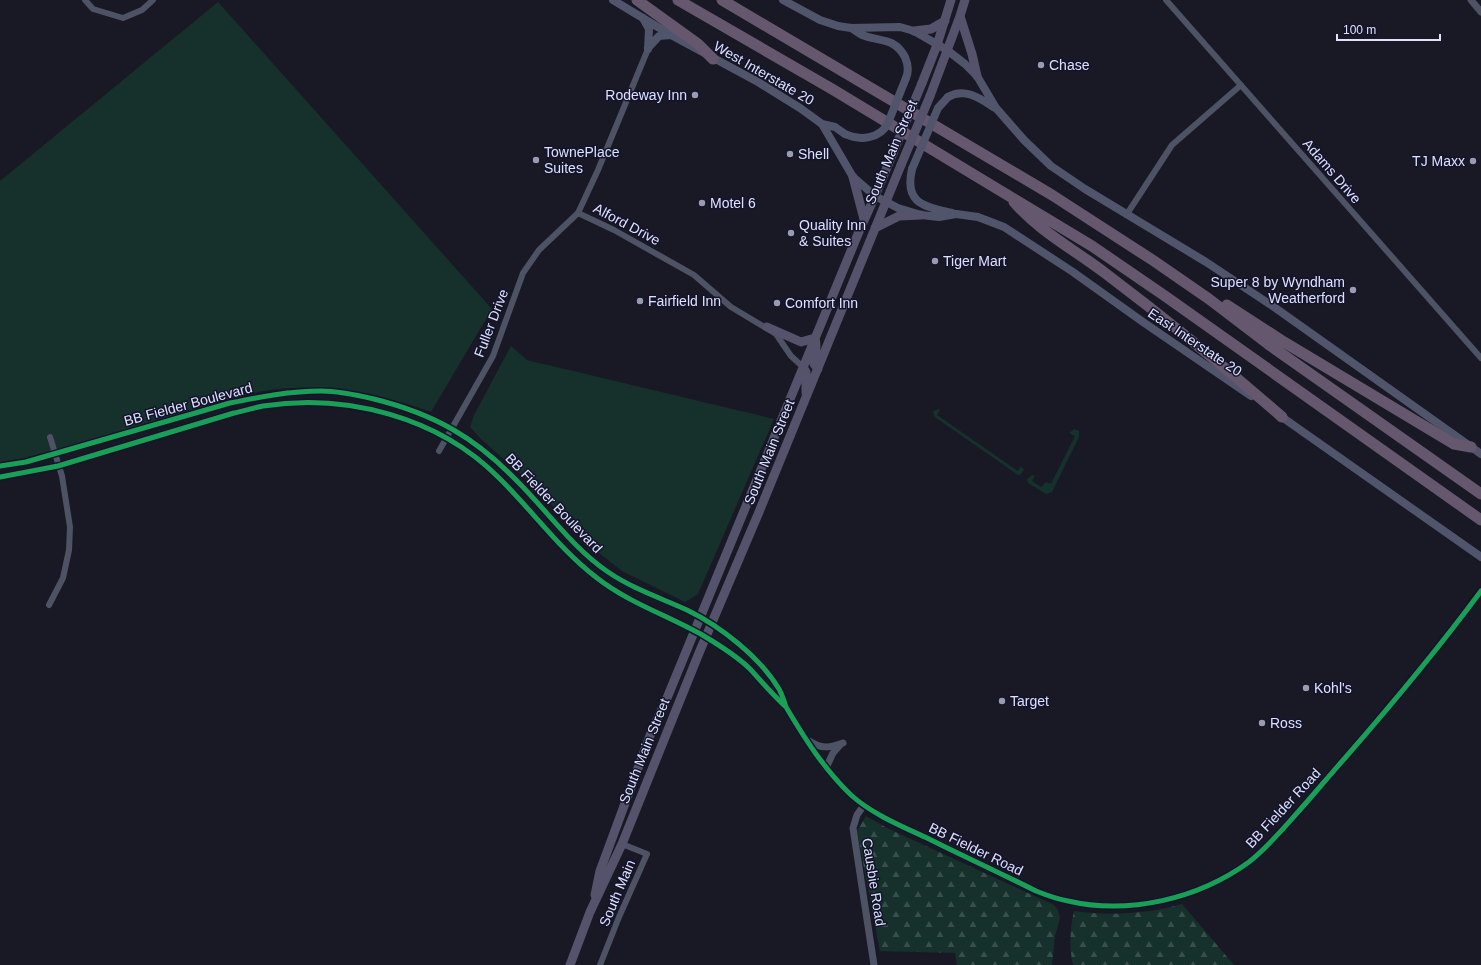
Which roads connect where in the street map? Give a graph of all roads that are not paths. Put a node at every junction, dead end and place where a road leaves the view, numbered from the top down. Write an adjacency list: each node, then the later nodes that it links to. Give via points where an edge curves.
1 (85, 0): 2 (street, via 93,9 124,18 142,10)
2 (152, 0)
3 (614, 0): 14 (main road, West Interstate 20)
4 (637, 0): 22 (highway, via 698,44)
5 (678, 0): 28 (highway)
6 (722, 0): 37 (highway, via 1052,195)
7 (783, 0): 16 (main road, via 820,20)
8 (951, 0): 15 (main road, South Main Street)
9 (965, 0): 13 (main road, South Main Street)
10 (1166, 0): 24 (street, Adams Drive)
11 (1471, 0): 12 (street)
12 (1481, 12)
13 (960, 16): 21 (main road, South Main Street); 23 (main road)
14 (642, 18): 18 (main road, West Interstate 20); 20 (main road, via 649,29)
15 (945, 21): 17 (main road, via 931,29); 19 (main road, South Main Street)
16 (850, 28): 17 (main road, via 900,27); 26 (main road, bridge, via 862,35 886,40 898,47 907,62 906,78 888,123 878,134 854,138 835,127)
17 (914, 30): 19 (main road)
18 (671, 35): 20 (main road, via 660,36); 22 (main road, West Interstate 20)
19 (937, 45): 21 (main road); 29 (main road, South Main Street, bridge)
20 (648, 48): 31 (street, Alford Drive)
21 (947, 50): 23 (main road); 30 (main road, South Main Street, bridge)
22 (713, 59): 26 (main road, West Interstate 20, via 758,82)
23 (977, 76): 25 (main road)
24 (1240, 85): 33 (street, via 1172,145); 40 (street, Adams Drive)
25 (996, 108): 32 (main road, bridge, via 968,93 948,97 938,108 912,169 910,188 917,201 925,206); 33 (main road, via 1051,166)
26 (822, 124): 27 (main road, West Interstate 20)
27 (853, 177): 29 (main road, West Interstate 20); 35 (main road)
28 (1005, 192): 44 (highway, via 1026,216 1161,316); 56 (highway, via 1092,246 1165,296)
29 (875, 196): 30 (main road, East Interstate 20); 35 (main road, South Main Street)
30 (886, 202): 34 (main road, East Interstate 20); 36 (main road, South Main Street)
31 (578, 213): 38 (street, Alford Drive, via 694,275 731,307); 45 (street, Fuller Drive, via 539,250 523,273 493,356)
32 (956, 214): 34 (main road, East Interstate 20, via 939,217); 44 (main road, East Interstate 20, via 978,217 1004,227)
33 (1128, 214): 48 (main road, via 1274,307)
34 (921, 215): 36 (main road, via 899,216)
35 (864, 219): 39 (main road, South Main Street)
36 (875, 228): 42 (main road, South Main Street)
37 (1208, 299): 48 (highway, via 1227,305 1454,444); 55 (highway)
38 (767, 327): 39 (main road, via 801,342); 41 (street, Alford Drive, via 776,334 791,356)
39 (815, 338): 41 (main road, South Main Street); 42 (main road, via 818,347 814,364)
40 (1481, 358)
41 (803, 367): 43 (main road, via 806,372); 60 (main road, South Main Street)
42 (818, 369): 43 (main road, South Main Street)
43 (806, 398): 61 (main road, South Main Street)
44 (1282, 417): 57 (main road, East Interstate 20)
45 (452, 428): 47 (street, Fuller Drive); 50 (street, BB Fielder Boulevard, via 424,414 357,395 322,391 291,392 230,403); 60 (street, BB Fielder Boulevard, via 506,470 594,562 623,582)
46 (50, 437): 50 (street)
47 (446, 437): 49 (street, Fuller Drive); 53 (street, BB Fielder Boulevard, via 389,414 320,402 290,403 234,413); 62 (street, BB Fielder Boulevard, via 490,469 564,550 598,579 617,592)
48 (1471, 447): 51 (main road)
49 (438, 451)
50 (55, 454): 52 (street, BB Fielder Boulevard); 53 (street)
51 (1481, 454)
52 (0, 466)
53 (58, 466): 54 (street, BB Fielder Boulevard); 59 (street, via 70,527 69,550 63,578)
54 (0, 477)
55 (1481, 494)
56 (1481, 520)
57 (1481, 557)
58 (1481, 591): 67 (street, BB Fielder Road, via 1429,660 1281,832 1249,862 1196,890 1157,902 1125,906 1068,901 1036,891 899,825)
59 (49, 606)
60 (700, 617): 61 (street, BB Fielder Boulevard); 62 (main road, South Main Street)
61 (711, 625): 63 (main road, South Main Street); 64 (street, BB Fielder Boulevard, via 750,654 767,672 779,689)
62 (694, 631): 63 (street, BB Fielder Boulevard); 69 (main road, South Main Street, via 651,733 600,871)
63 (706, 637): 64 (street, BB Fielder Boulevard, via 749,668); 68 (main road, South Main Street)
64 (786, 707): 65 (street, BB Fielder Road)
65 (804, 736): 66 (street, BB Fielder Road); 66 (street, via 817,746 830,747 843,743 833,753)
66 (826, 768): 67 (street, BB Fielder Road)
67 (864, 805): 72 (street, Causbie Road, via 857,815 853,828)
68 (622, 844): 69 (main road, South Main Street); 71 (street, South Main, via 647,854)
69 (590, 912): 70 (main road, South Main Street)
70 (570, 965)
71 (600, 965)
72 (874, 965)

